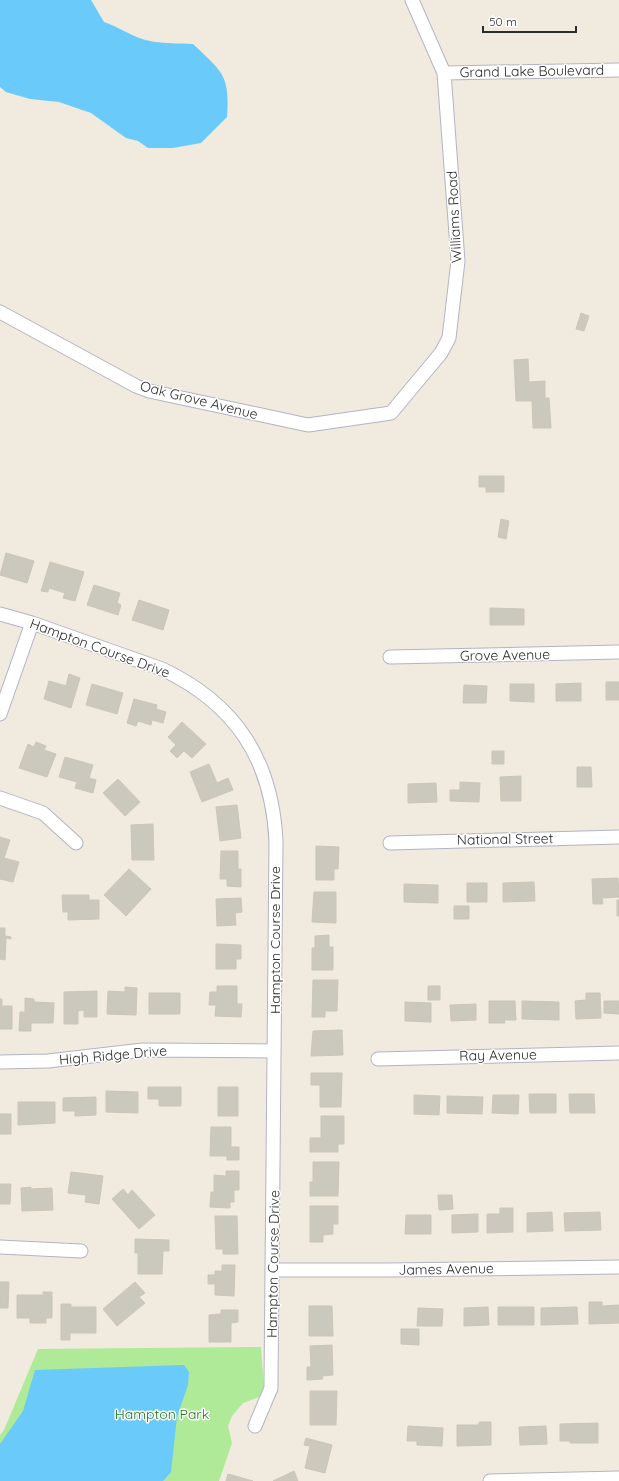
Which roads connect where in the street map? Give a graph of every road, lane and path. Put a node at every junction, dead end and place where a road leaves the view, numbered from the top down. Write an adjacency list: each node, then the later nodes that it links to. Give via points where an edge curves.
1 (412, 0): 3 (street, Williams Road)
2 (619, 70): 3 (street, Grand Lake Boulevard)
3 (444, 73): 5 (street, Williams Road, via 458,261 449,338 441,353)
4 (0, 312): 5 (street, Oak Grove Avenue, via 149,391 308,425)
5 (391, 413)
6 (0, 614): 7 (street, Hampton Course Drive)
7 (32, 623): 10 (street); 15 (street, Hampton Course Drive, via 178,676 220,706 254,753 266,779 275,817)
8 (619, 652): 9 (street, Grove Avenue)
9 (390, 656)
10 (0, 714)
11 (0, 798): 13 (street, via 43,814)
12 (619, 837): 14 (street, National Street)
13 (76, 843)
14 (390, 843)
15 (274, 1051): 18 (street, High Ridge Drive, via 143,1050 48,1061); 22 (street, Hampton Course Drive)
16 (619, 1053): 17 (street, Ray Avenue)
17 (378, 1059)
18 (0, 1062)
19 (0, 1247): 20 (street)
20 (81, 1251)
21 (619, 1267): 22 (street, James Avenue)
22 (273, 1270): 23 (street, Hampton Course Drive, via 272,1381)
23 (255, 1426)
24 (619, 1478): 25 (street)
25 (490, 1481)

